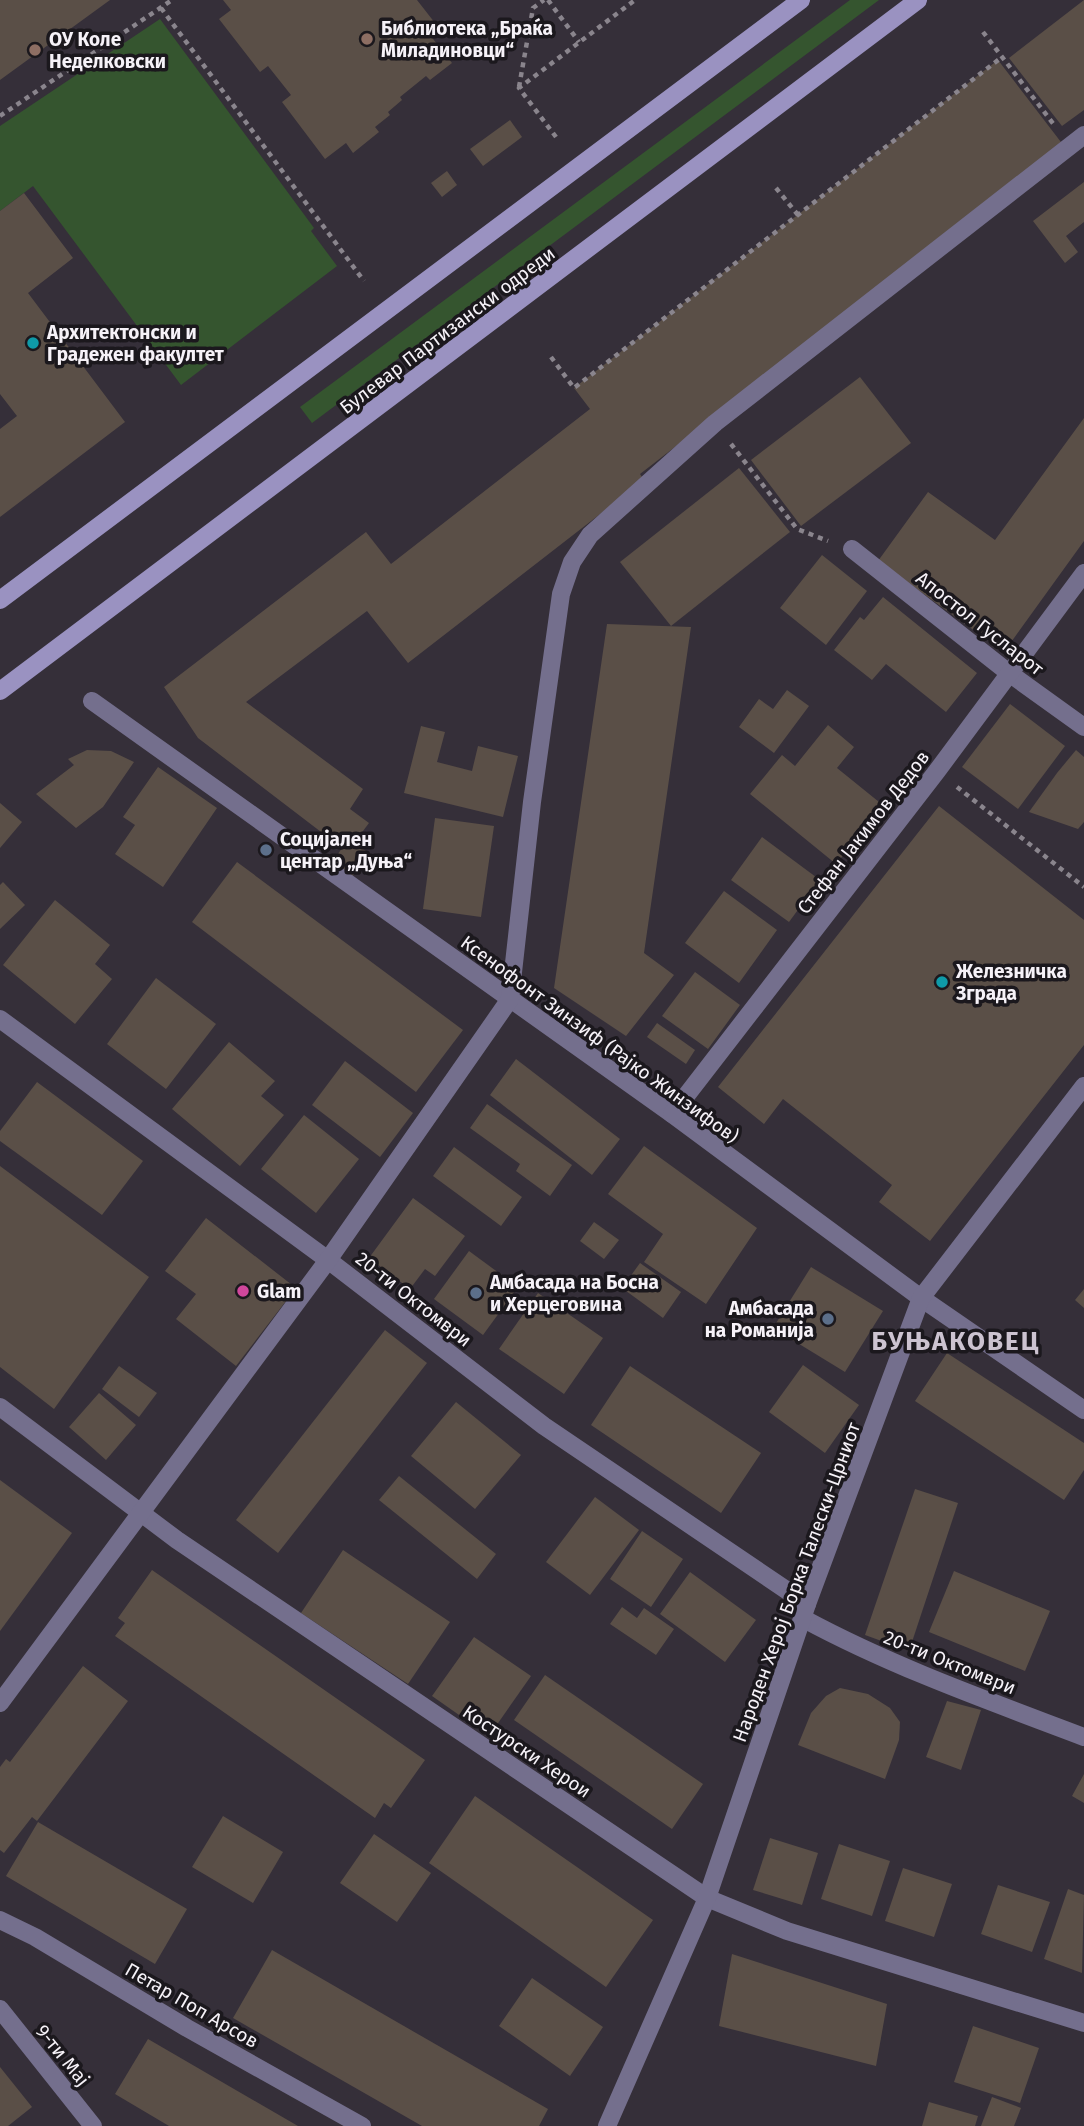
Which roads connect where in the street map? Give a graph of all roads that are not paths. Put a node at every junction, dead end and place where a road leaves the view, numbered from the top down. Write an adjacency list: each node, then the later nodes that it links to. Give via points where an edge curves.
1 (801, 0): 6 (street)
2 (918, 0): 8 (street, Булевар Партизански одреди)
3 (1078, 140): 11 (street, via 715,423 590,535 572,562 557,622)
4 (852, 549): 7 (street, Апостол Гусларот)
5 (1084, 573): 7 (street, Стефан Јакимов Дедов)
6 (0, 600)
7 (1009, 673): 10 (street, Апостол Гусларот); 14 (street, Стефан Јакимов Дедов)
8 (0, 691)
9 (92, 701): 11 (street, Ксенофонт Зинзиф (Рајко Жинзифов))
10 (1084, 727)
11 (510, 999): 14 (street, Ксенофонт Зинзиф (Рајко Жинзифов)); 15 (street)
12 (0, 1019): 15 (street, 20-ти Октомври)
13 (1084, 1086): 16 (street, Народен Херој Борка Талески-Црниот)
14 (672, 1114): 16 (street, Ксенофонт Зинзиф (Рајко Жинзифов))
15 (328, 1259): 19 (street); 20 (street, 20-ти Октомври, via 544,1426)
16 (921, 1298): 18 (street, Ксенофонт Зинзиф (Рајко Жинзифов)); 20 (street, Народен Херој Борка Талески-Црниот)
17 (0, 1408): 19 (street, Костурски Херои)
18 (1084, 1410)
19 (140, 1512): 21 (street); 23 (street, Костурски Херои)
20 (806, 1611): 22 (street, 20-ти Октомври, via 850,1643); 23 (street, Народен Херој Борка Талески-Црниот)
21 (0, 1703)
22 (1084, 1737)
23 (707, 1898): 26 (street, Костурски Херои, via 787,1931); 29 (street, Народен Херој Борка Талески-Црниот)
24 (0, 1920): 28 (street, Петар Поп Арсов)
25 (0, 2009): 27 (street, 9-ти Мај)
26 (1084, 2023)
27 (93, 2126)
28 (362, 2126)
29 (607, 2126)

